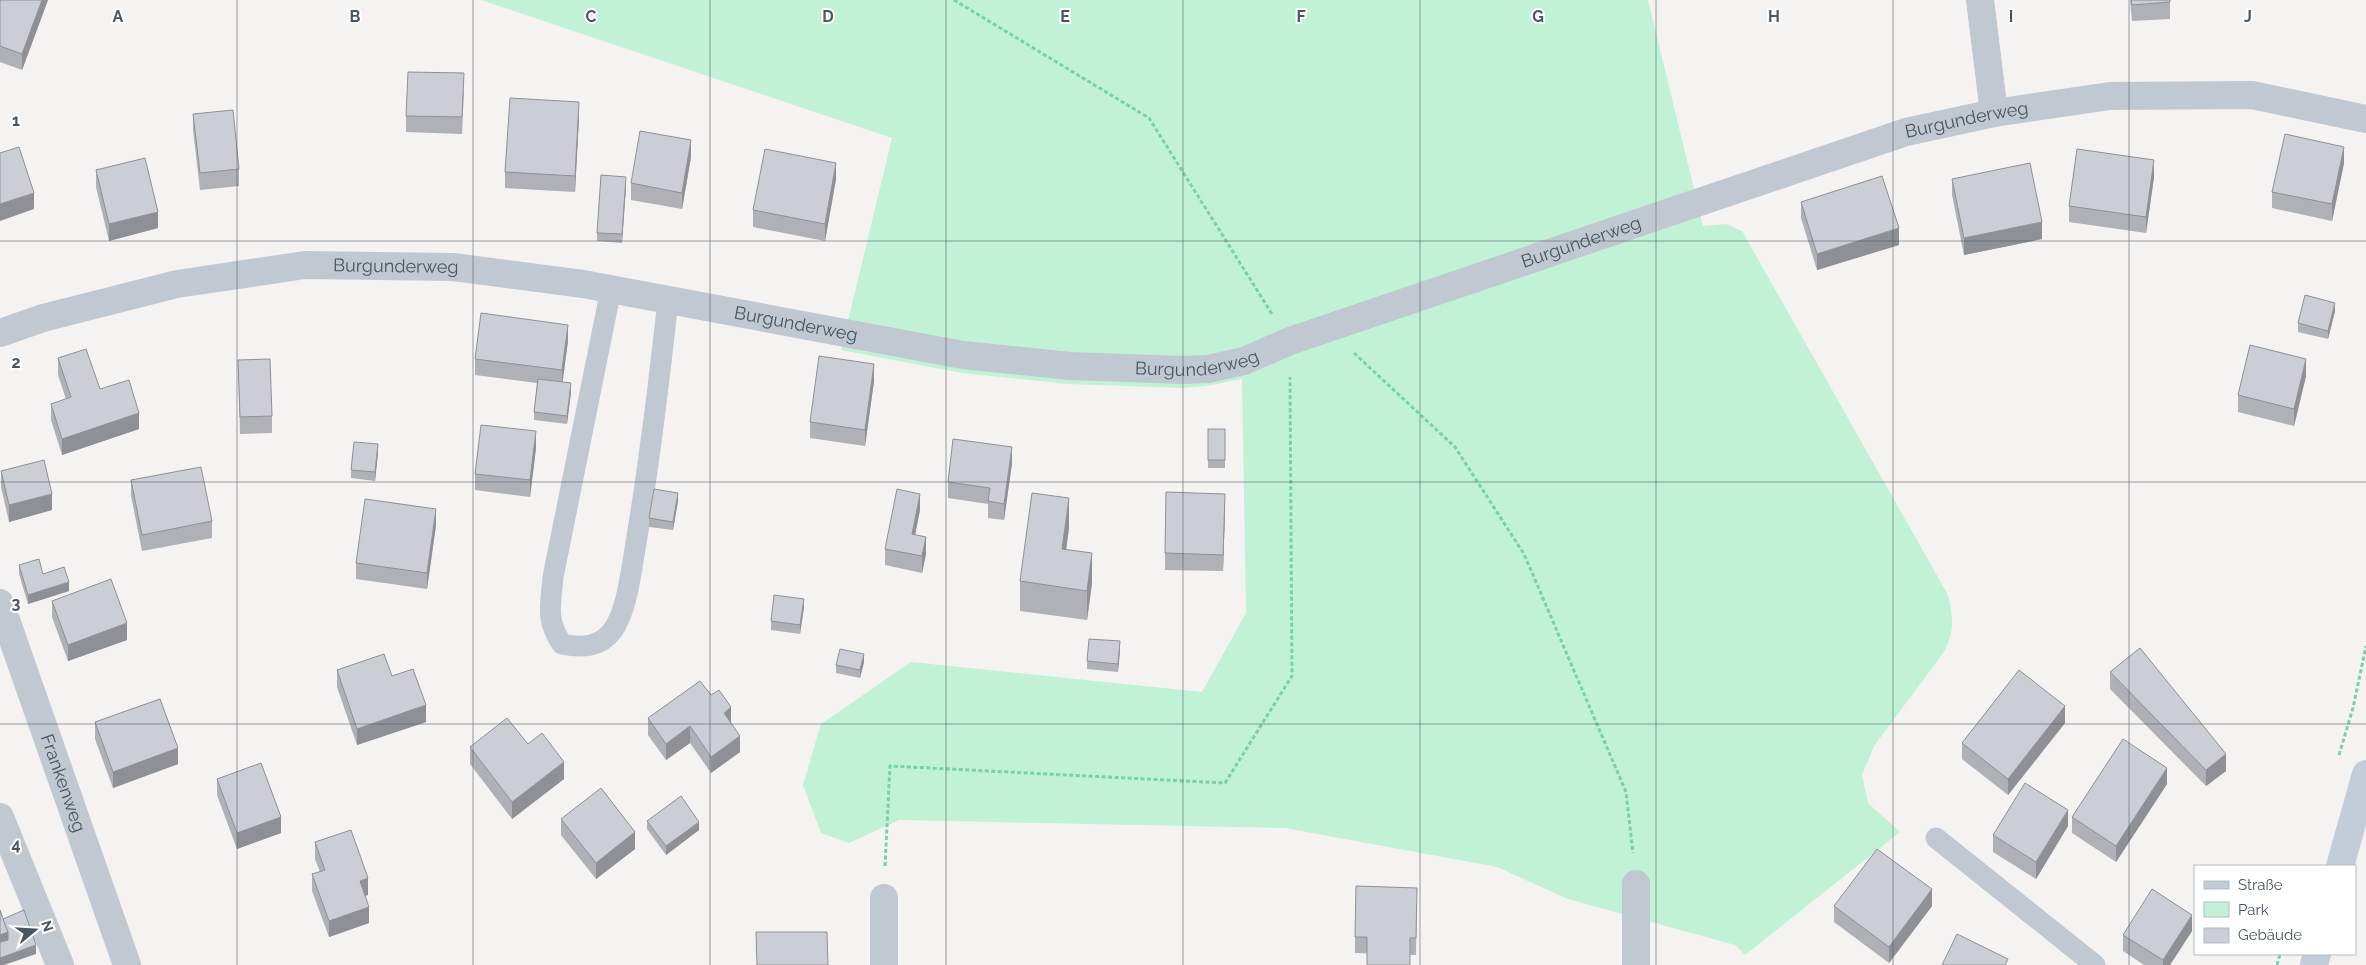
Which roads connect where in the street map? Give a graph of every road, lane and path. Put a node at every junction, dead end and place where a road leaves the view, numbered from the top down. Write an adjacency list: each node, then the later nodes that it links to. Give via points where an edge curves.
1 (954, 0): 9 (path, via 1149,118)
2 (1980, 0): 3 (street)
3 (1994, 113): 4 (street, Burgunderweg, via 2110,96 2252,95); 7 (street, Burgunderweg, via 1906,132)
4 (2366, 119)
5 (611, 289): 6 (street, Burgunderweg); 6 (lane, via 553,577 550,608 551,628 562,644 580,648 598,643 613,630 630,577 650,454); 8 (street, Burgunderweg, via 453,267 305,265 177,284 43,318)
6 (668, 300): 9 (street, Burgunderweg, via 963,355 1070,366 1208,368 1244,361)
7 (1328, 329): 9 (street, Burgunderweg); 15 (path, via 1455,447 1524,554 1626,792)
8 (0, 333)
9 (1290, 342): 16 (path, via 1292,676 1225,783 890,766)
10 (0, 603): 18 (street, Frankenweg)
11 (2366, 774): 14 (main road)
12 (0, 817): 17 (street)
13 (1936, 838): 21 (lane)
14 (2340, 865)
15 (1636, 884): 20 (street)
16 (884, 898): 19 (street)
17 (60, 965)
18 (127, 965)
19 (884, 965)
20 (1636, 965)
21 (2095, 965)

